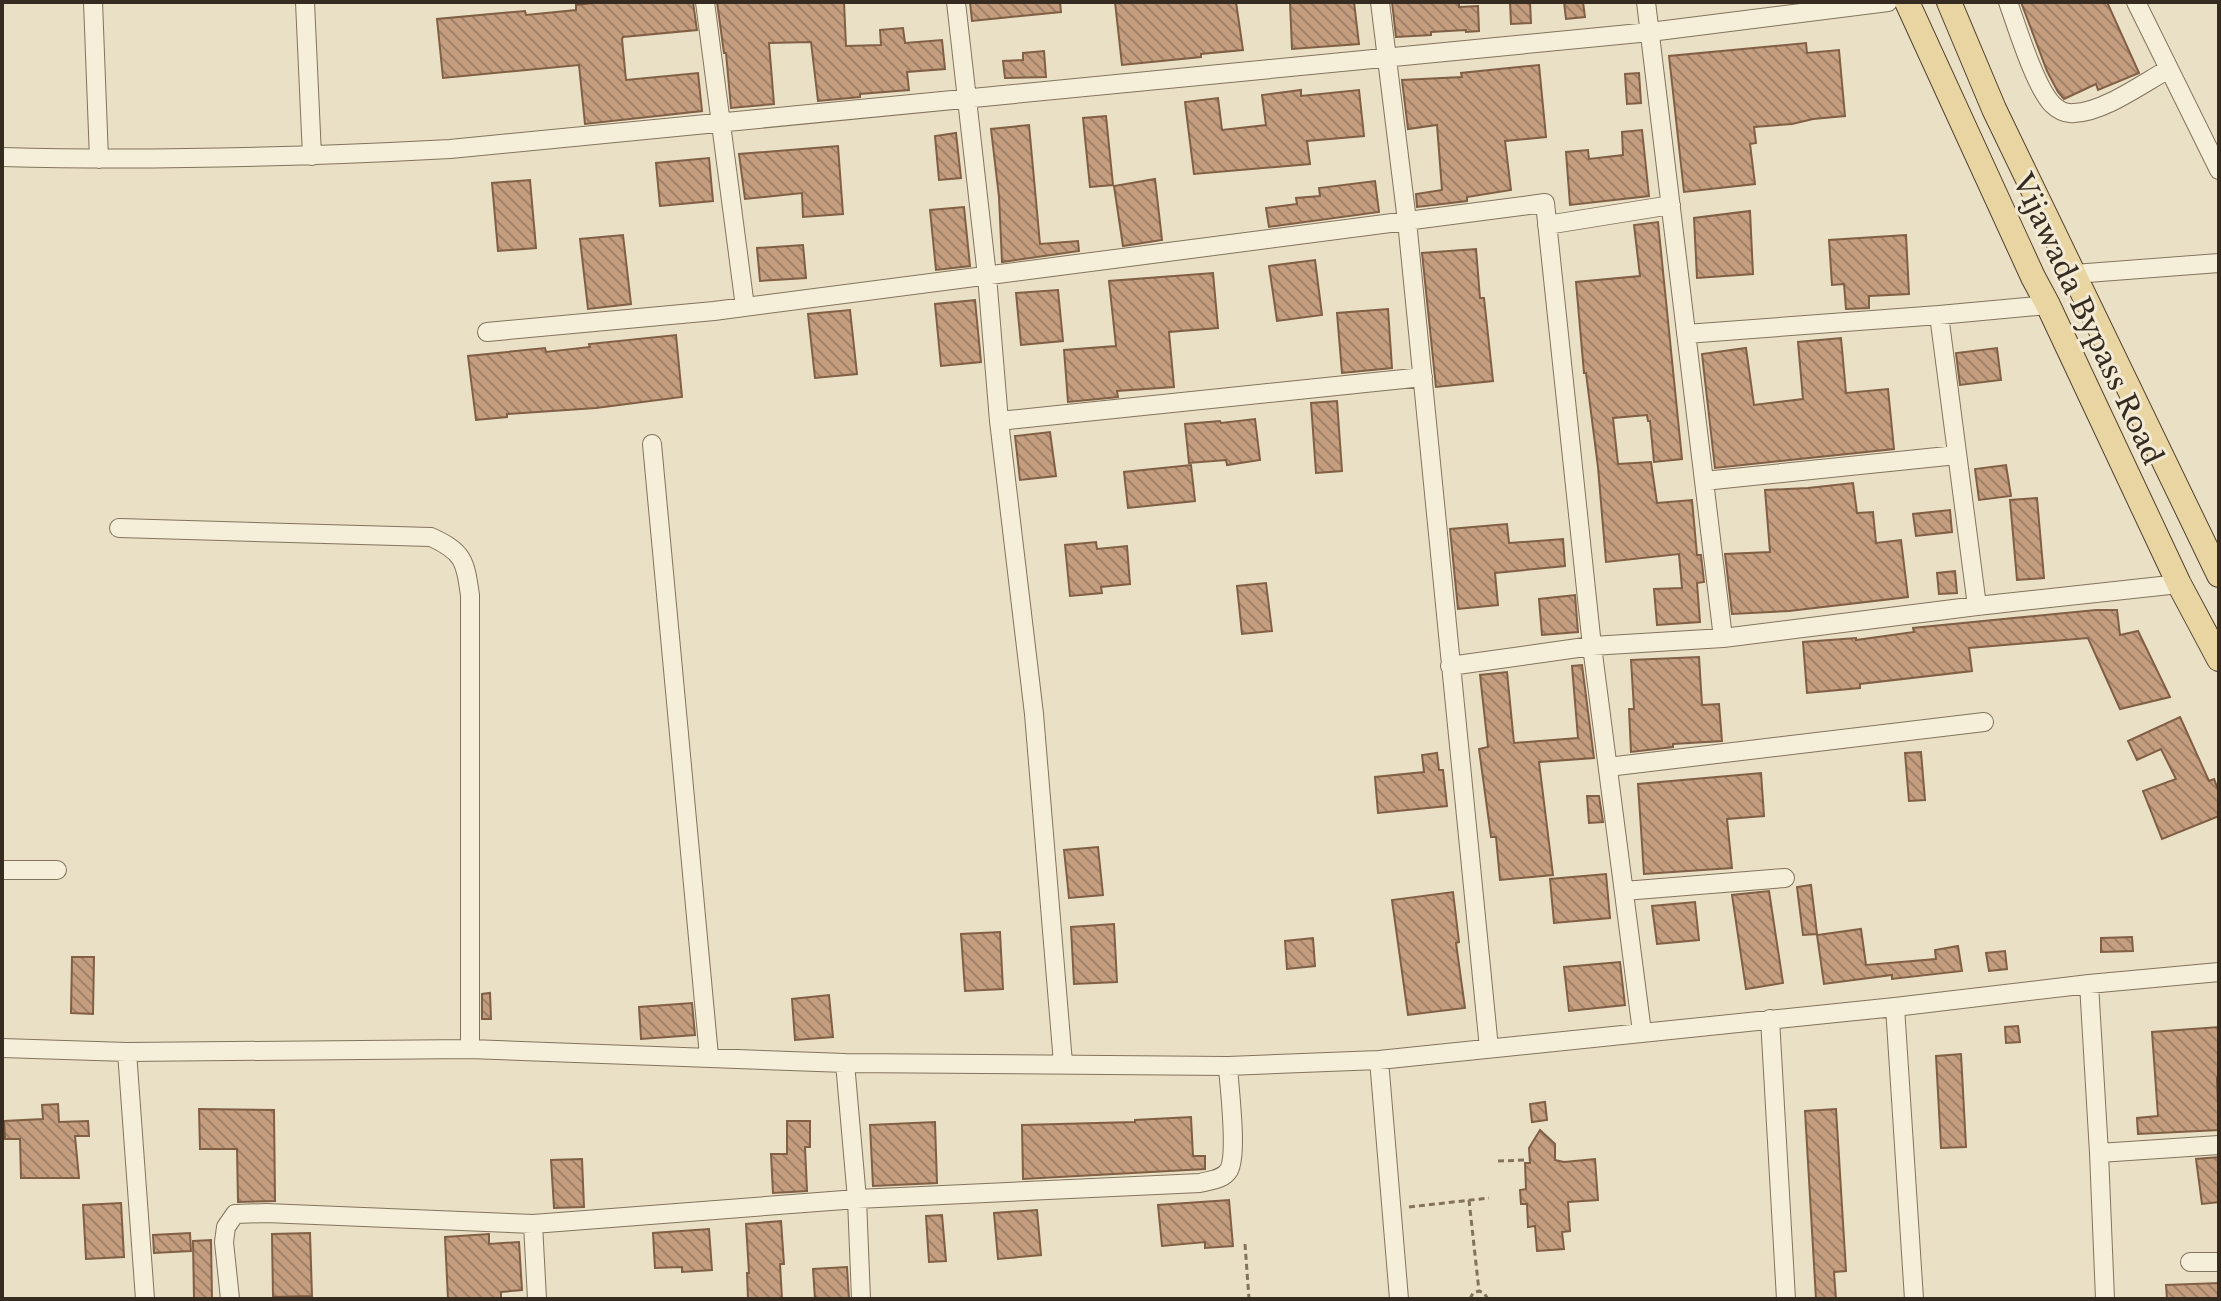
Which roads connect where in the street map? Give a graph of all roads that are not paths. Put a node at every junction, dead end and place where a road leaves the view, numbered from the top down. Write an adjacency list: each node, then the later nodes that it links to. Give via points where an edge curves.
1 (93, 2): 19 (street)
2 (305, 2): 17 (street)
3 (705, 2): 16 (street)
4 (956, 2): 15 (street)
5 (1380, 2): 13 (street)
6 (1646, 2): 12 (street)
7 (1888, 2): 12 (street)
8 (1907, 2): 27 (main road, Vijawada Bypass Road)
9 (1949, 2): 25 (main road, Vijawada Bypass Road)
10 (2008, 2): 14 (street, via 2040,85 2064,113 2102,106)
11 (2136, 2): 14 (street)
12 (1650, 32): 13 (street); 21 (street)
13 (1387, 58): 15 (street); 22 (street)
14 (2169, 69): 20 (street)
15 (967, 99): 16 (street); 26 (street)
16 (721, 122): 17 (street, via 450,149); 28 (street)
17 (312, 156): 19 (street)
18 (2, 157): 19 (street)
19 (99, 159)
20 (2219, 170)
21 (1671, 205): 23 (street); 31 (street)
22 (1407, 221): 23 (street, via 1545,203); 26 (street); 32 (street)
23 (1547, 225): 42 (street)
24 (2219, 263): 25 (street)
25 (2074, 274): 38 (main road, Vijawada Bypass Road)
26 (987, 276): 28 (street); 33 (street)
27 (2048, 305): 29 (street); 39 (main road, Vijawada Bypass Road)
28 (745, 307): 30 (street)
29 (1939, 315): 31 (street); 35 (street)
30 (487, 332)
31 (1686, 334): 36 (street)
32 (1423, 377): 33 (street); 44 (street)
33 (999, 421): 63 (street, via 1034,714)
34 (652, 444): 60 (street)
35 (1957, 455): 36 (street); 40 (street)
36 (1704, 481): 41 (street)
37 (119, 528): 58 (street, via 431,537 450,546 465,564 470,595)
38 (2219, 575)
39 (2179, 584): 40 (street); 43 (main road, Vijawada Bypass Road)
40 (1977, 606): 41 (street)
41 (1723, 638): 42 (street)
42 (1592, 646): 44 (street); 46 (street)
43 (2219, 659)
44 (1450, 666): 57 (street)
45 (1984, 722): 46 (street)
46 (1608, 767): 50 (street)
47 (2, 870): 48 (street)
48 (57, 870)
49 (1785, 878): 50 (street)
50 (1624, 891): 55 (street)
51 (2219, 972): 52 (street)
52 (2089, 984): 53 (street); 66 (street)
53 (1895, 1007): 54 (street); 77 (street)
54 (1770, 1019): 55 (street); 76 (street)
55 (1642, 1032): 57 (street)
56 (2, 1048): 59 (street)
57 (1489, 1048): 61 (street)
58 (470, 1049): 59 (street); 60 (street)
59 (127, 1052): 71 (street)
60 (709, 1056): 62 (street)
61 (1379, 1060): 64 (street); 75 (street)
62 (845, 1063): 63 (street); 67 (street)
63 (1063, 1063): 64 (street)
64 (1228, 1066): 67 (street, via 1232,1152 1221,1178)
65 (2219, 1145): 66 (street)
66 (2099, 1153): 78 (street)
67 (857, 1199): 68 (street); 74 (street)
68 (533, 1224): 72 (street, via 235,1214 224,1242); 73 (street)
69 (2190, 1262): 70 (street)
70 (2219, 1262)
71 (145, 1299)
72 (230, 1299)
73 (537, 1299)
74 (861, 1299)
75 (1399, 1299)
76 (1786, 1299)
77 (1914, 1299)
78 (2105, 1299)

